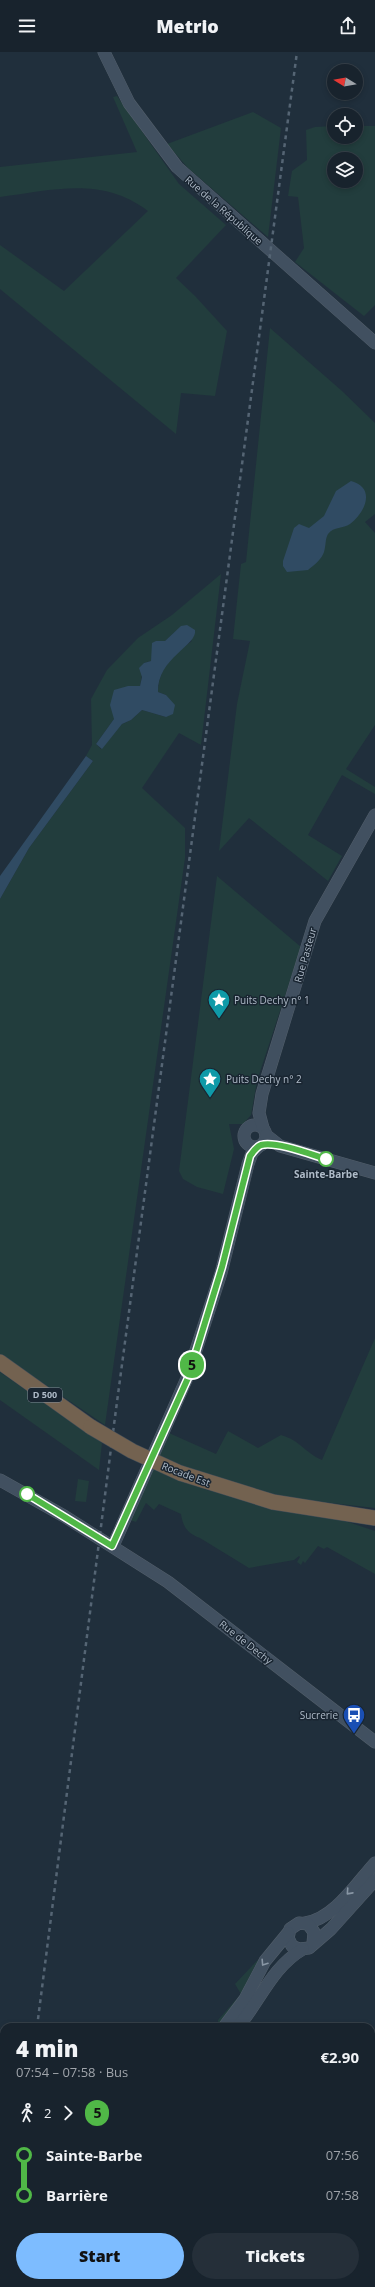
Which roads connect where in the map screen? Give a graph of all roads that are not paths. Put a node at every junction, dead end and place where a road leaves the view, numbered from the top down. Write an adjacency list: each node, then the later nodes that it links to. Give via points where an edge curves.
1 (104, 52): 2 (street, Rue de la République, via 129,103 174,164)
2 (375, 343)
3 (375, 816): 4 (street, Rue Pasteur, via 315,921 259,1104 259,1116)
4 (264, 1132): 5 (street, via 265,1141); 5 (street, via 255,1125 246,1129 244,1135); 6 (street, via 280,1146)
5 (253, 1146): 12 (street, via 221,1273 185,1385)
6 (375, 1173)
7 (0, 1362): 9 (highway, Rocade Est / D 500, bridge, via 92,1427 132,1451 180,1473 263,1499)
8 (0, 1480): 12 (street, Rue de Dechy)
9 (332, 1512): 10 (highway, Rocade Est / D 500); 11 (highway)
10 (375, 1518)
11 (375, 1525)
12 (112, 1546): 13 (street, Rue de Dechy, via 182,1593)
13 (375, 1742)
14 (375, 1863): 16 (street, one-way to 16, via 332,1910 316,1920)
15 (375, 1880): 18 (street, via 334,1926)
16 (305, 1923): 17 (street, via 294,1925); 18 (street, via 311,1926 314,1932)
17 (288, 1933): 18 (street, via 292,1946); 19 (street, one-way to 19, via 265,1961 244,1999)
18 (308, 1946): 20 (street, via 277,1972)
19 (227, 2023)
20 (241, 2023)

